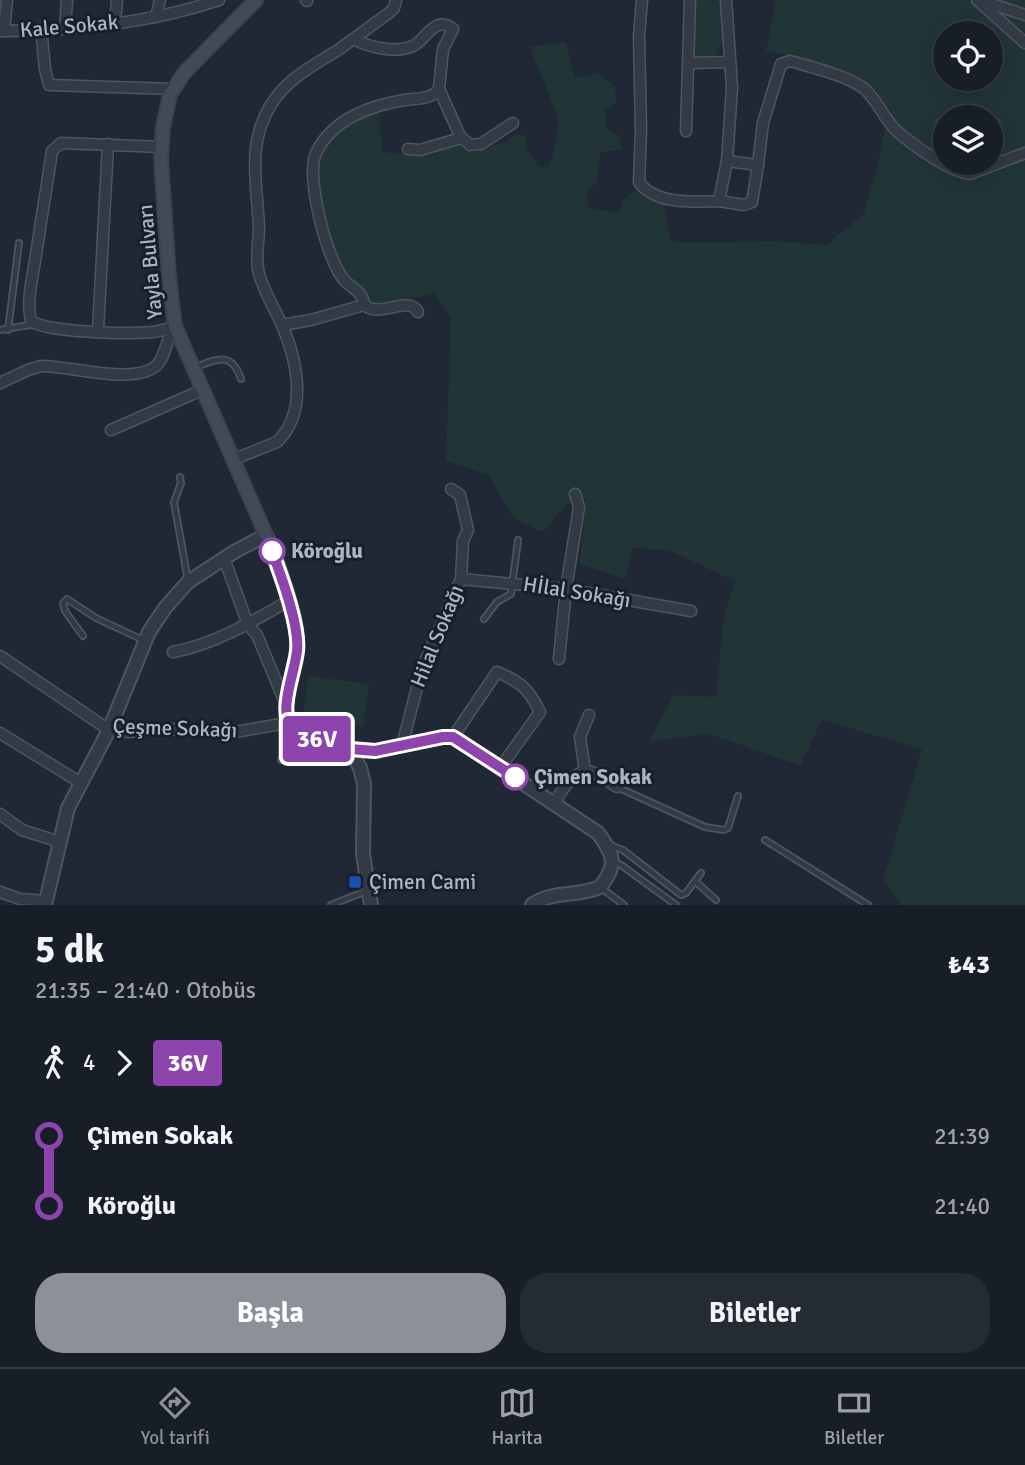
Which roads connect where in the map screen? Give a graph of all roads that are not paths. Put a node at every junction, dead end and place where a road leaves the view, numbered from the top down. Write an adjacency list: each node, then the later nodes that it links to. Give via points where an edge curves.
1 (7, 0): 17 (street)
2 (67, 0): 15 (street)
3 (117, 0): 14 (street)
4 (160, 0): 13 (street)
5 (256, 0): 22 (main road, Yayla Bulvarı)
6 (396, 0): 18 (street, via 389,13)
7 (642, 0): 33 (street, via 639,182 660,195 688,203)
8 (690, 0): 21 (street)
9 (726, 0): 20 (street)
10 (978, 0): 12 (street); 19 (street)
11 (216, 1): 13 (street, Kale Sokak)
12 (1025, 15)
13 (156, 17): 14 (street, Kale Sokak)
14 (115, 23): 15 (street, Kale Sokak)
15 (65, 27): 16 (street, Kale Sokak)
16 (41, 29): 17 (street, Kale Sokak); 22 (street, via 49,85)
17 (2, 31)
18 (353, 39): 23 (street, via 377,48 405,48 435,26 449,26 453,29 443,49); 38 (street, via 290,80 264,117 258,139 253,160 257,262)
19 (1025, 43)
20 (730, 62): 21 (street); 31 (street)
21 (690, 63): 25 (street)
22 (174, 89): 28 (main road, Yayla Bulvarı)
23 (439, 89): 26 (street); 35 (street, via 426,98 354,114 316,151 312,170 326,241 345,281 355,287)
24 (513, 123): 26 (street, via 481,144 470,145)
25 (686, 131)
26 (461, 138): 29 (street)
27 (108, 144): 28 (street); 37 (street, via 61,143 52,151 30,297 31,321); 42 (street)
28 (161, 147): 39 (main road, Yayla Bulvarı)
29 (408, 149)
30 (1025, 153): 32 (street, via 963,173 896,130 862,87 790,61 781,64 762,123)
31 (727, 161): 32 (street); 33 (street)
32 (758, 165): 33 (street, via 750,204)
33 (719, 201)
34 (19, 243): 41 (lane)
35 (364, 305): 36 (street, via 378,310 409,304); 38 (street)
36 (418, 312)
37 (36, 324): 41 (lane); 42 (street)
38 (282, 325): 48 (street, via 297,376 293,416 277,442)
39 (175, 326): 42 (street, via 152,332); 43 (main road, Yayla Bulvarı); 45 (street, via 156,366 138,374 41,366)
40 (0, 330): 41 (lane)
41 (8, 330)
42 (98, 331)
43 (192, 369): 44 (lane, via 228,359); 46 (main road, Yayla Bulvarı)
44 (241, 379)
45 (0, 383)
46 (202, 390): 47 (street); 48 (main road, Yayla Bulvarı)
47 (111, 430)
48 (232, 460): 52 (main road, Yayla Bulvarı)
49 (180, 477): 56 (lane, via 174,502)
50 (451, 489): 55 (street, Hilal Sokağı, via 460,495 467,519)
51 (575, 494): 58 (street, via 578,520)
52 (266, 536): 54 (street); 59 (street)
53 (518, 540): 57 (lane)
54 (225, 558): 56 (street); 62 (street)
55 (461, 579): 57 (street, Hİlal Sokağı); 75 (street, Hilal Sokağı, via 422,668)
56 (188, 582): 64 (street, via 164,608)
57 (513, 582): 58 (street, Hİlal Sokağı); 61 (lane, via 511,594 497,602)
58 (566, 589): 60 (street, Hİlal Sokağı); 67 (street)
59 (288, 601): 62 (street); 68 (street, via 298,650)
60 (691, 611)
61 (484, 619)
62 (248, 625): 65 (street); 68 (street, via 257,635)
63 (83, 636): 64 (lane, via 65,611 67,599)
64 (145, 641): 71 (street)
65 (173, 652)
66 (0, 656): 71 (street, Çeşme Sokağı)
67 (559, 659)
68 (287, 708): 70 (street)
69 (589, 715): 79 (street, via 580,737)
70 (287, 723): 71 (street, Çeşme Sokağı, via 235,732); 74 (street, via 292,731)
71 (108, 730): 80 (street)
72 (0, 733): 80 (street)
73 (453, 737): 75 (street); 78 (street); 78 (street, via 498,673 512,678 530,691 540,712)
74 (325, 742): 76 (street); 77 (lane, via 320,752)
75 (402, 747): 76 (street)
76 (350, 749): 92 (street, via 364,784)
77 (281, 760)
78 (500, 768): 83 (street)
79 (584, 771): 81 (street); 83 (street)
80 (81, 783): 86 (street, via 68,808)
81 (617, 787): 82 (lane, via 714,829 728,828)
82 (738, 796)
83 (554, 803): 87 (street, via 589,825)
84 (0, 814): 86 (street, via 22,830)
85 (765, 840): 101 (lane)
86 (60, 842): 95 (street)
87 (606, 843): 88 (street); 90 (lane, via 623,850 681,895)
88 (613, 862): 91 (street); 100 (lane)
89 (701, 873): 90 (lane)
90 (695, 881): 94 (lane)
91 (600, 887): 98 (street, via 554,895); 99 (lane)
92 (367, 890): 96 (lane); 97 (street)
93 (0, 892): 95 (street)
94 (716, 900)
95 (46, 903)
96 (331, 905)
97 (370, 905)
98 (532, 905)
99 (624, 905)
100 (676, 905)
101 (868, 905)

